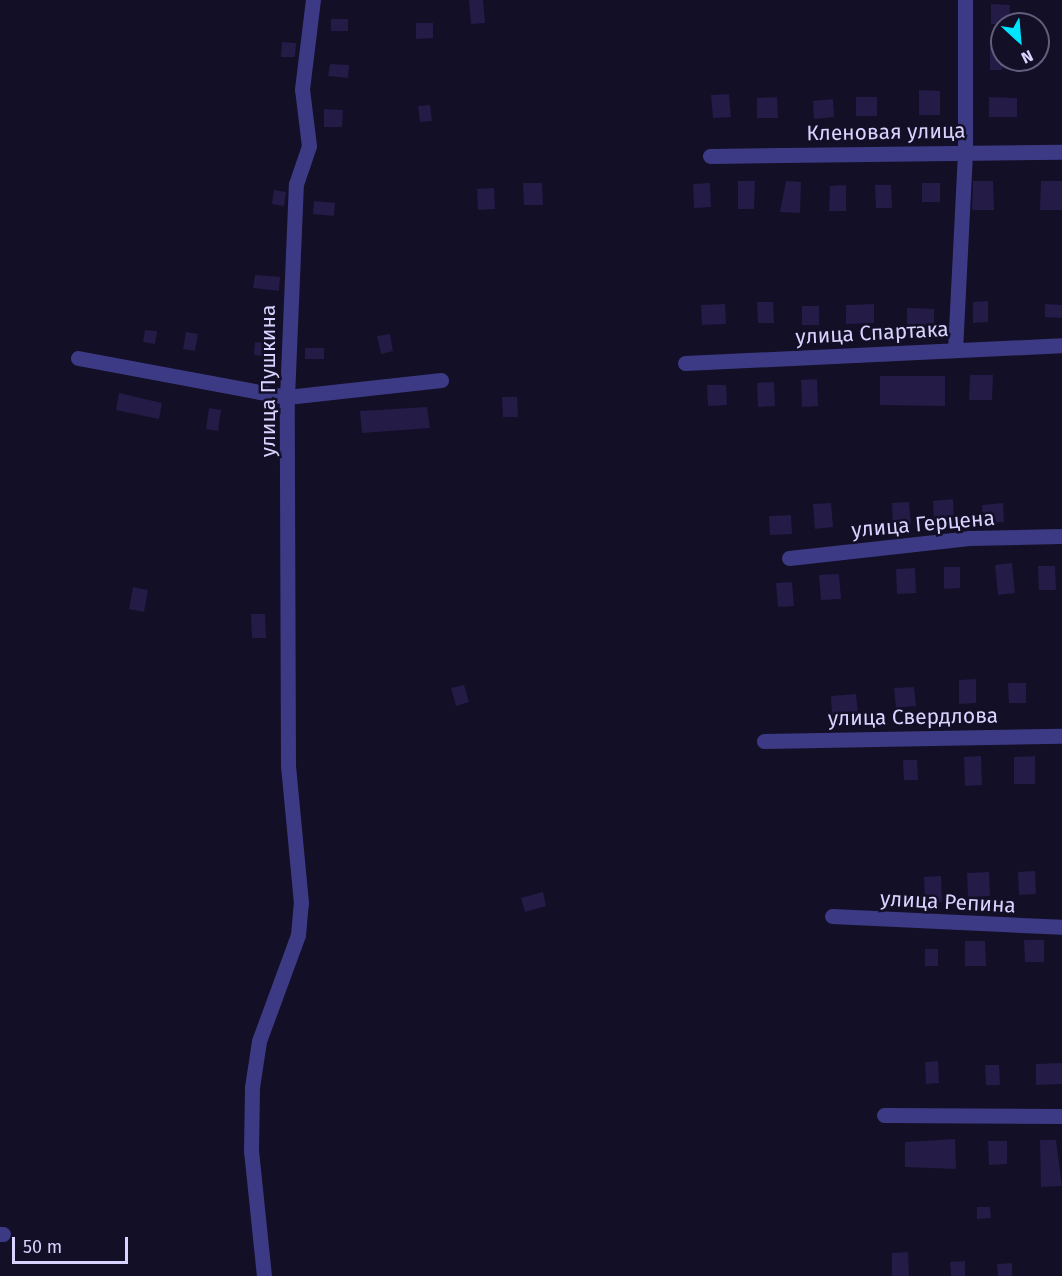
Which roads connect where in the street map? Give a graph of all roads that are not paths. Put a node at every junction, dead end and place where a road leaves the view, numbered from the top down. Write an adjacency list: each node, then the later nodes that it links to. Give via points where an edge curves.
1 (314, 0): 11 (street, улица Пушкина, via 302,89 309,146 296,184)
2 (964, 0): 3 (street)
3 (965, 152): 4 (street, Кленовая улица); 5 (street, Кленовая улица); 7 (street)
4 (1062, 152)
5 (710, 156)
6 (1062, 345): 7 (street, улица Спартака)
7 (955, 350): 9 (street, улица Спартака)
8 (78, 358): 11 (street)
9 (685, 363)
10 (441, 380): 11 (street)
11 (287, 397): 20 (street, улица Пушкина, via 288,766 301,903 298,935 259,1041 252,1087 251,1151)
12 (1062, 536): 13 (street, улица Герцена, via 969,538)
13 (789, 558)
14 (1062, 736): 15 (street, улица Свердлова)
15 (764, 741)
16 (832, 916): 17 (street, улица Репина)
17 (1062, 927)
18 (884, 1115): 19 (street)
19 (1062, 1116)
20 (264, 1276)

